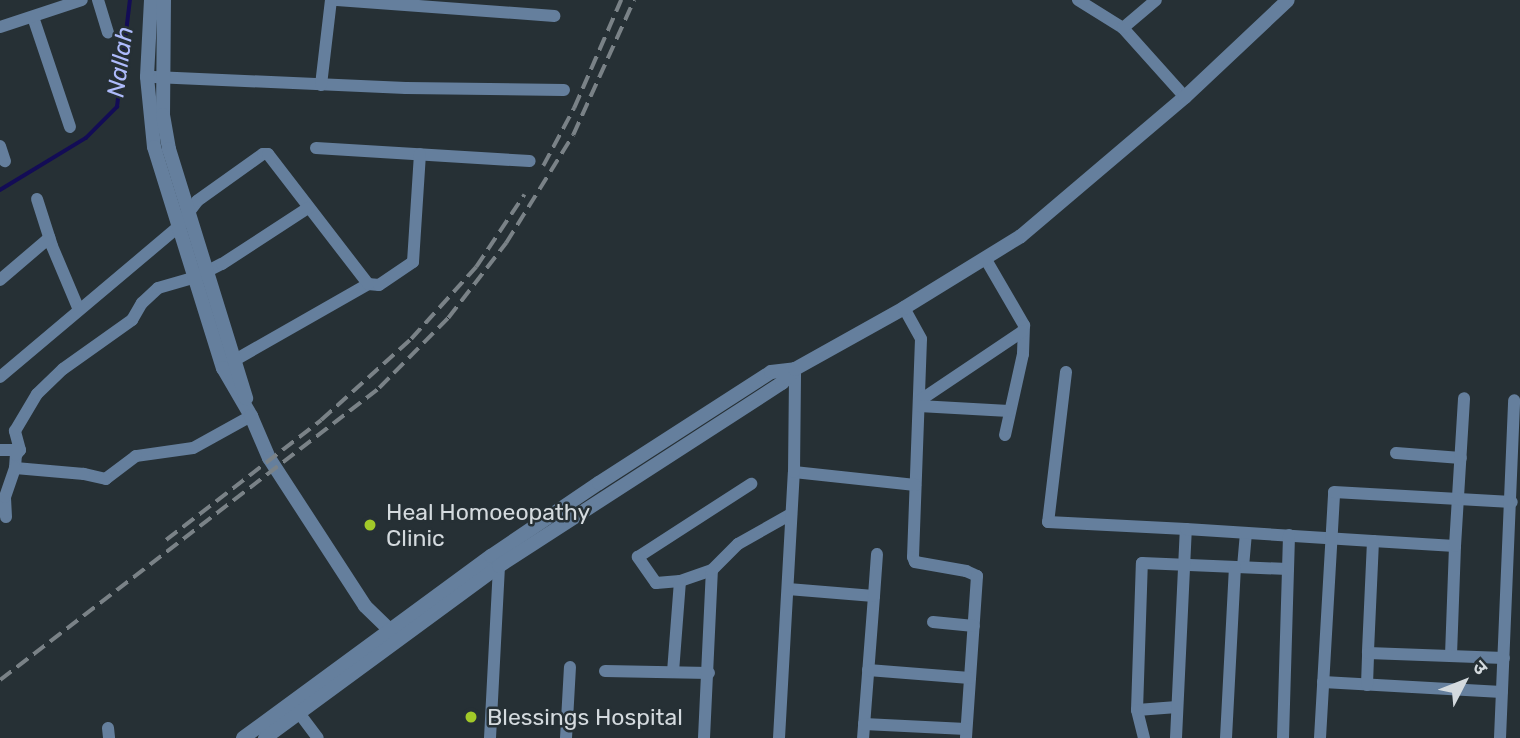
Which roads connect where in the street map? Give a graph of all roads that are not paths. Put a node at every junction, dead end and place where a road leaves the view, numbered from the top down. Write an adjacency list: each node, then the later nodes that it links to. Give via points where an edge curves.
1 (82, 0): 10 (street)
2 (98, 0): 14 (street)
3 (150, 0): 15 (street)
4 (164, 0): 16 (street)
5 (331, 0): 17 (street)
6 (337, 0): 11 (street)
7 (1078, 0): 13 (street)
8 (1156, 0): 13 (street)
9 (1288, 0): 19 (street)
10 (33, 16): 12 (street); 20 (street)
11 (554, 16)
12 (0, 27)
13 (1122, 28): 19 (street)
14 (108, 32)
15 (147, 77): 16 (street); 29 (street, via 156,156)
16 (162, 77): 17 (street); 28 (street, via 169,149)
17 (321, 85): 18 (street)
18 (564, 90)
19 (1185, 97): 31 (street, via 1021,236)
20 (70, 127)
21 (0, 146): 24 (street)
22 (316, 148): 23 (street)
23 (420, 154): 25 (street); 34 (street, via 415,257 379,285)
24 (5, 161)
25 (530, 161)
26 (37, 199): 30 (street)
27 (308, 208): 28 (street, via 268,154 263,154); 32 (street); 34 (street)
28 (188, 211): 29 (street); 32 (street)
29 (177, 228): 32 (street); 36 (street)
30 (49, 237): 33 (street); 36 (street)
31 (985, 258): 35 (street); 37 (street, via 1010,297)
32 (200, 275): 38 (street); 39 (street); 50 (street, via 158,288 132,320 85,351 37,394 15,431)
33 (0, 280)
34 (368, 284): 38 (street)
35 (904, 308): 40 (street); 45 (street, via 921,339)
36 (79, 310): 42 (street)
37 (1023, 331): 45 (street); 46 (street, via 1023,354)
38 (236, 358): 39 (street); 47 (street)
39 (223, 368): 47 (street)
40 (795, 369): 54 (street); 69 (street, via 782,383); 79 (street, via 771,372 502,549)
41 (1066, 372): 61 (street, via 1048,522)
42 (0, 377)
43 (1464, 398): 52 (street)
44 (1514, 400): 58 (street)
45 (919, 404): 46 (street); 56 (street)
46 (1009, 411): 48 (street)
47 (251, 416): 53 (street, via 193,448 136,456 106,479); 79 (street, via 269,458 365,606)
48 (1005, 435)
49 (0, 450): 50 (street)
50 (20, 450): 53 (street)
51 (1396, 453): 52 (street)
52 (1461, 458): 57 (street)
53 (15, 468): 60 (street, via 5,497)
54 (794, 472): 56 (street); 59 (street)
55 (751, 484): 73 (street, via 638,557 656,583)
56 (915, 485): 78 (street, via 915,562 977,576)
57 (1459, 499): 58 (street); 64 (street, via 1334,492); 66 (street)
58 (1512, 502): 76 (street)
59 (792, 514): 72 (street, via 738,544); 74 (street)
60 (6, 517)
61 (1185, 529): 62 (street); 68 (street)
62 (1246, 533): 63 (street); 70 (street)
63 (1289, 536): 64 (street); 71 (street)
64 (1331, 538): 65 (street); 89 (street)
65 (1373, 541): 66 (street); 80 (street)
66 (1455, 546): 81 (street)
67 (877, 554): 75 (street)
68 (1184, 565): 70 (street); 92 (street); 93 (street, via 1142,563)
69 (499, 566): 79 (street); 100 (street)
70 (1239, 567): 71 (street); 107 (street)
71 (1288, 569): 108 (street)
72 (712, 570): 73 (street); 87 (street)
73 (680, 581): 86 (street)
74 (788, 589): 75 (street); 103 (street)
75 (874, 596): 84 (street)
76 (1513, 599): 82 (street)
77 (933, 622): 78 (street)
78 (974, 626): 88 (street)
79 (394, 634): 94 (street); 97 (street)
80 (1368, 653): 81 (street); 90 (street)
81 (1451, 656): 82 (street)
82 (1504, 658): 91 (street)
83 (570, 667): 101 (street)
84 (868, 670): 88 (street); 95 (street)
85 (605, 671): 86 (street)
86 (673, 672): 87 (street)
87 (709, 673): 102 (street)
88 (970, 678): 96 (street)
89 (1323, 682): 90 (street); 109 (street)
90 (1367, 685): 91 (street)
91 (1502, 692): 110 (street)
92 (1177, 707): 93 (street); 106 (street)
93 (1136, 710): 105 (street)
94 (299, 713): 98 (street); 99 (street)
95 (864, 724): 96 (street); 104 (street)
96 (966, 734)
97 (243, 738)
98 (265, 738)
99 (318, 738)
100 (490, 738)
101 (566, 738)
102 (704, 738)
103 (779, 738)
104 (863, 738)
105 (1144, 738)
106 (1176, 738)
107 (1226, 738)
108 (1283, 738)
109 (1320, 738)
110 (1500, 738)

